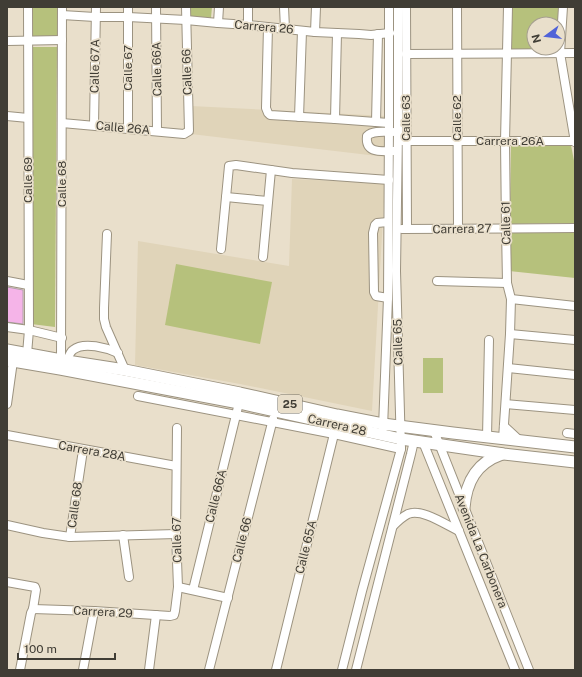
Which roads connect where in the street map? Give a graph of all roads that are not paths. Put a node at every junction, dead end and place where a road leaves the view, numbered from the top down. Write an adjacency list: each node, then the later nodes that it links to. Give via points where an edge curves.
1 (28, 7): 31 (street, Calle 69)
2 (96, 7): 16 (street, Calle 67A)
3 (128, 7): 17 (street, Calle 67)
4 (156, 7): 18 (street, Calle 66A)
5 (186, 7): 19 (street, Calle 66)
6 (219, 7): 20 (street)
7 (248, 7): 21 (street)
8 (284, 7): 23 (street)
9 (316, 7): 25 (street)
10 (389, 7): 26 (street, Calle 65)
11 (398, 7): 45 (street, Calle 65)
12 (406, 7): 32 (street, Calle 63)
13 (457, 7): 33 (street, Calle 62)
14 (508, 7): 34 (street, Calle 61)
15 (62, 11): 16 (street, Carrera 26); 29 (street, Calle 68)
16 (96, 17): 17 (street, Carrera 26); 43 (street, Calle 67A)
17 (128, 17): 18 (street, Carrera 26); 44 (street, Calle 67)
18 (156, 18): 19 (street, Carrera 26); 46 (street, Calle 66A)
19 (186, 20): 20 (street, Carrera 26); 47 (street, Calle 66, via 189,131)
20 (218, 23): 21 (street, Carrera 26)
21 (248, 25): 22 (street, Carrera 26)
22 (268, 27): 23 (street, Carrera 26); 38 (street, via 266,108 270,115)
23 (285, 29): 24 (street, Carrera 26)
24 (302, 31): 25 (street, Carrera 26); 38 (street)
25 (316, 32): 27 (street, Carrera 26)
26 (390, 32): 28 (street, Carrera 26); 45 (street, Calle 65)
27 (338, 33): 28 (street, Carrera 26); 40 (street)
28 (378, 34): 41 (street)
29 (62, 40): 31 (street); 42 (street, Calle 68)
30 (7, 41): 31 (street)
31 (28, 41): 39 (street, Calle 69)
32 (406, 54): 33 (street); 49 (street, Calle 63)
33 (457, 54): 34 (street); 50 (street, Calle 62)
34 (507, 54): 35 (street); 51 (street, Calle 61)
35 (526, 54)
36 (560, 56): 52 (street)
37 (7, 116): 39 (street)
38 (299, 117): 40 (street)
39 (28, 118): 70 (street, Calle 69)
40 (335, 119): 41 (street)
41 (376, 122): 45 (street)
42 (62, 123): 43 (street, Calle 26A); 77 (street, Calle 68)
43 (94, 125): 44 (street, Calle 26A)
44 (128, 129): 46 (street, Calle 26A)
45 (392, 129): 48 (street, Calle 65); 53 (street, Calle 65); 53 (street, via 370,133 366,139 371,149)
46 (157, 131): 47 (street, Calle 26A)
47 (184, 134)
48 (398, 141): 49 (street, Carrera 26A); 53 (street, Calle 65)
49 (407, 141): 50 (street, Carrera 26A); 62 (street, Calle 63)
50 (457, 141): 51 (street, Carrera 26A); 63 (street, Calle 62)
51 (506, 141): 52 (street, Carrera 26A); 59 (street, Calle 61)
52 (575, 142)
53 (393, 151): 55 (street, Calle 65); 61 (street, Calle 65)
54 (271, 170): 55 (street); 56 (street, via 229,166); 57 (street)
55 (389, 180): 58 (street, Calle 65)
56 (226, 197): 57 (street); 65 (street)
57 (268, 201): 66 (street)
58 (388, 222): 71 (street, Calle 65); 71 (street, via 375,225 373,276 376,296)
59 (506, 228): 60 (street, Carrera 27); 63 (street, Carrera 27); 67 (street, Calle 61)
60 (575, 228)
61 (397, 229): 62 (street, Carrera 27); 97 (street, Calle 65)
62 (407, 229): 63 (street, Carrera 27)
63 (458, 229)
64 (107, 234): 81 (street, via 104,319)
65 (221, 249)
66 (263, 257)
67 (507, 280): 69 (street); 72 (street, Calle 61)
68 (7, 281): 70 (street)
69 (437, 281)
70 (28, 285): 75 (street, Calle 69)
71 (388, 298): 100 (street, Calle 65)
72 (511, 299): 73 (street); 76 (street, Calle 61)
73 (575, 306)
74 (7, 327): 75 (street)
75 (29, 330): 77 (street); 82 (street, Calle 69)
76 (510, 334): 79 (street); 85 (street, Calle 61)
77 (62, 338): 84 (street, Calle 68)
78 (489, 340): 103 (street)
79 (575, 340)
80 (7, 350): 82 (main road, Carrera 28 / 25)
81 (118, 353): 84 (street, via 100,346 80,346); 86 (street)
82 (27, 354): 84 (main road, Carrera 28 / 25)
83 (10, 360): 89 (main road, Carrera 28 / 25); 90 (street)
84 (64, 361): 86 (main road, Carrera 28 / 25)
85 (508, 368): 87 (street); 91 (street, Calle 61)
86 (125, 370): 100 (main road, Carrera 28 / 25, via 337,415)
87 (575, 375)
88 (138, 396): 94 (street)
89 (239, 403): 92 (main road, Carrera 28 / 25); 94 (street, Calle 66A)
90 (7, 404)
91 (506, 404): 93 (street); 96 (street, Calle 61)
92 (275, 410): 95 (street, Calle 66); 99 (main road, Carrera 28 / 25)
93 (575, 410)
94 (236, 415): 95 (street); 124 (street, Calle 66A)
95 (272, 422): 99 (street); 125 (street, Calle 66)
96 (504, 426): 104 (street, Calle 61); 105 (street)
97 (400, 427): 100 (main road, Carrera 28 / 25); 101 (main road, Carrera 28 / 25); 107 (street, Calle 65)
98 (177, 428): 113 (street, Calle 67)
99 (335, 429): 100 (main road, Carrera 28 / 25); 107 (street); 134 (street, Calle 65A)
100 (383, 430): 107 (main road, Carrera 28 / 25)
101 (434, 431): 103 (main road, Carrera 28 / 25); 108 (street, Avenida La Carbonera)
102 (7, 435): 110 (street, Carrera 28A)
103 (487, 437): 104 (main road, Carrera 28 / 25)
104 (503, 439): 105 (main road, Carrera 28 / 25)
105 (519, 440): 109 (main road, Carrera 28 / 25)
106 (418, 442): 107 (main road, Carrera 28 / 25); 108 (main road, Carrera 28 / 25); 116 (street, via 409,461); 117 (street, Avenida La Carbonera)
107 (401, 444): 135 (street, Calle 65)
108 (439, 444): 111 (main road, Carrera 28 / 25); 114 (street, Avenida La Carbonera)
109 (575, 447)
110 (83, 450): 113 (street, Carrera 28A); 120 (street, Calle 68)
111 (504, 454): 112 (main road, Carrera 28 / 25); 114 (main road, via 489,460 474,474 468,484)
112 (575, 462)
113 (176, 466): 118 (street, Calle 67)
114 (464, 508): 138 (street, Avenida La Carbonera)
115 (7, 525): 120 (street)
116 (392, 527): 117 (street, via 408,514 414,513 428,516); 136 (street)
117 (459, 531): 137 (street, Avenida La Carbonera)
118 (176, 534): 119 (street); 123 (street, Calle 67)
119 (122, 535): 120 (street); 121 (street)
120 (70, 537)
121 (129, 577)
122 (7, 582): 126 (street, via 35,586)
123 (178, 587): 124 (street); 129 (street, Calle 67)
124 (193, 590): 125 (street)
125 (228, 598): 133 (street, Calle 66)
126 (33, 609): 127 (street, Carrera 29); 130 (street)
127 (94, 611): 128 (street, Carrera 29); 131 (street)
128 (156, 614): 129 (street, Carrera 29); 132 (street)
129 (174, 615)
130 (20, 670)
131 (83, 670)
132 (149, 670)
133 (209, 670)
134 (276, 670)
135 (342, 670)
136 (356, 670)
137 (515, 670)
138 (529, 670)

